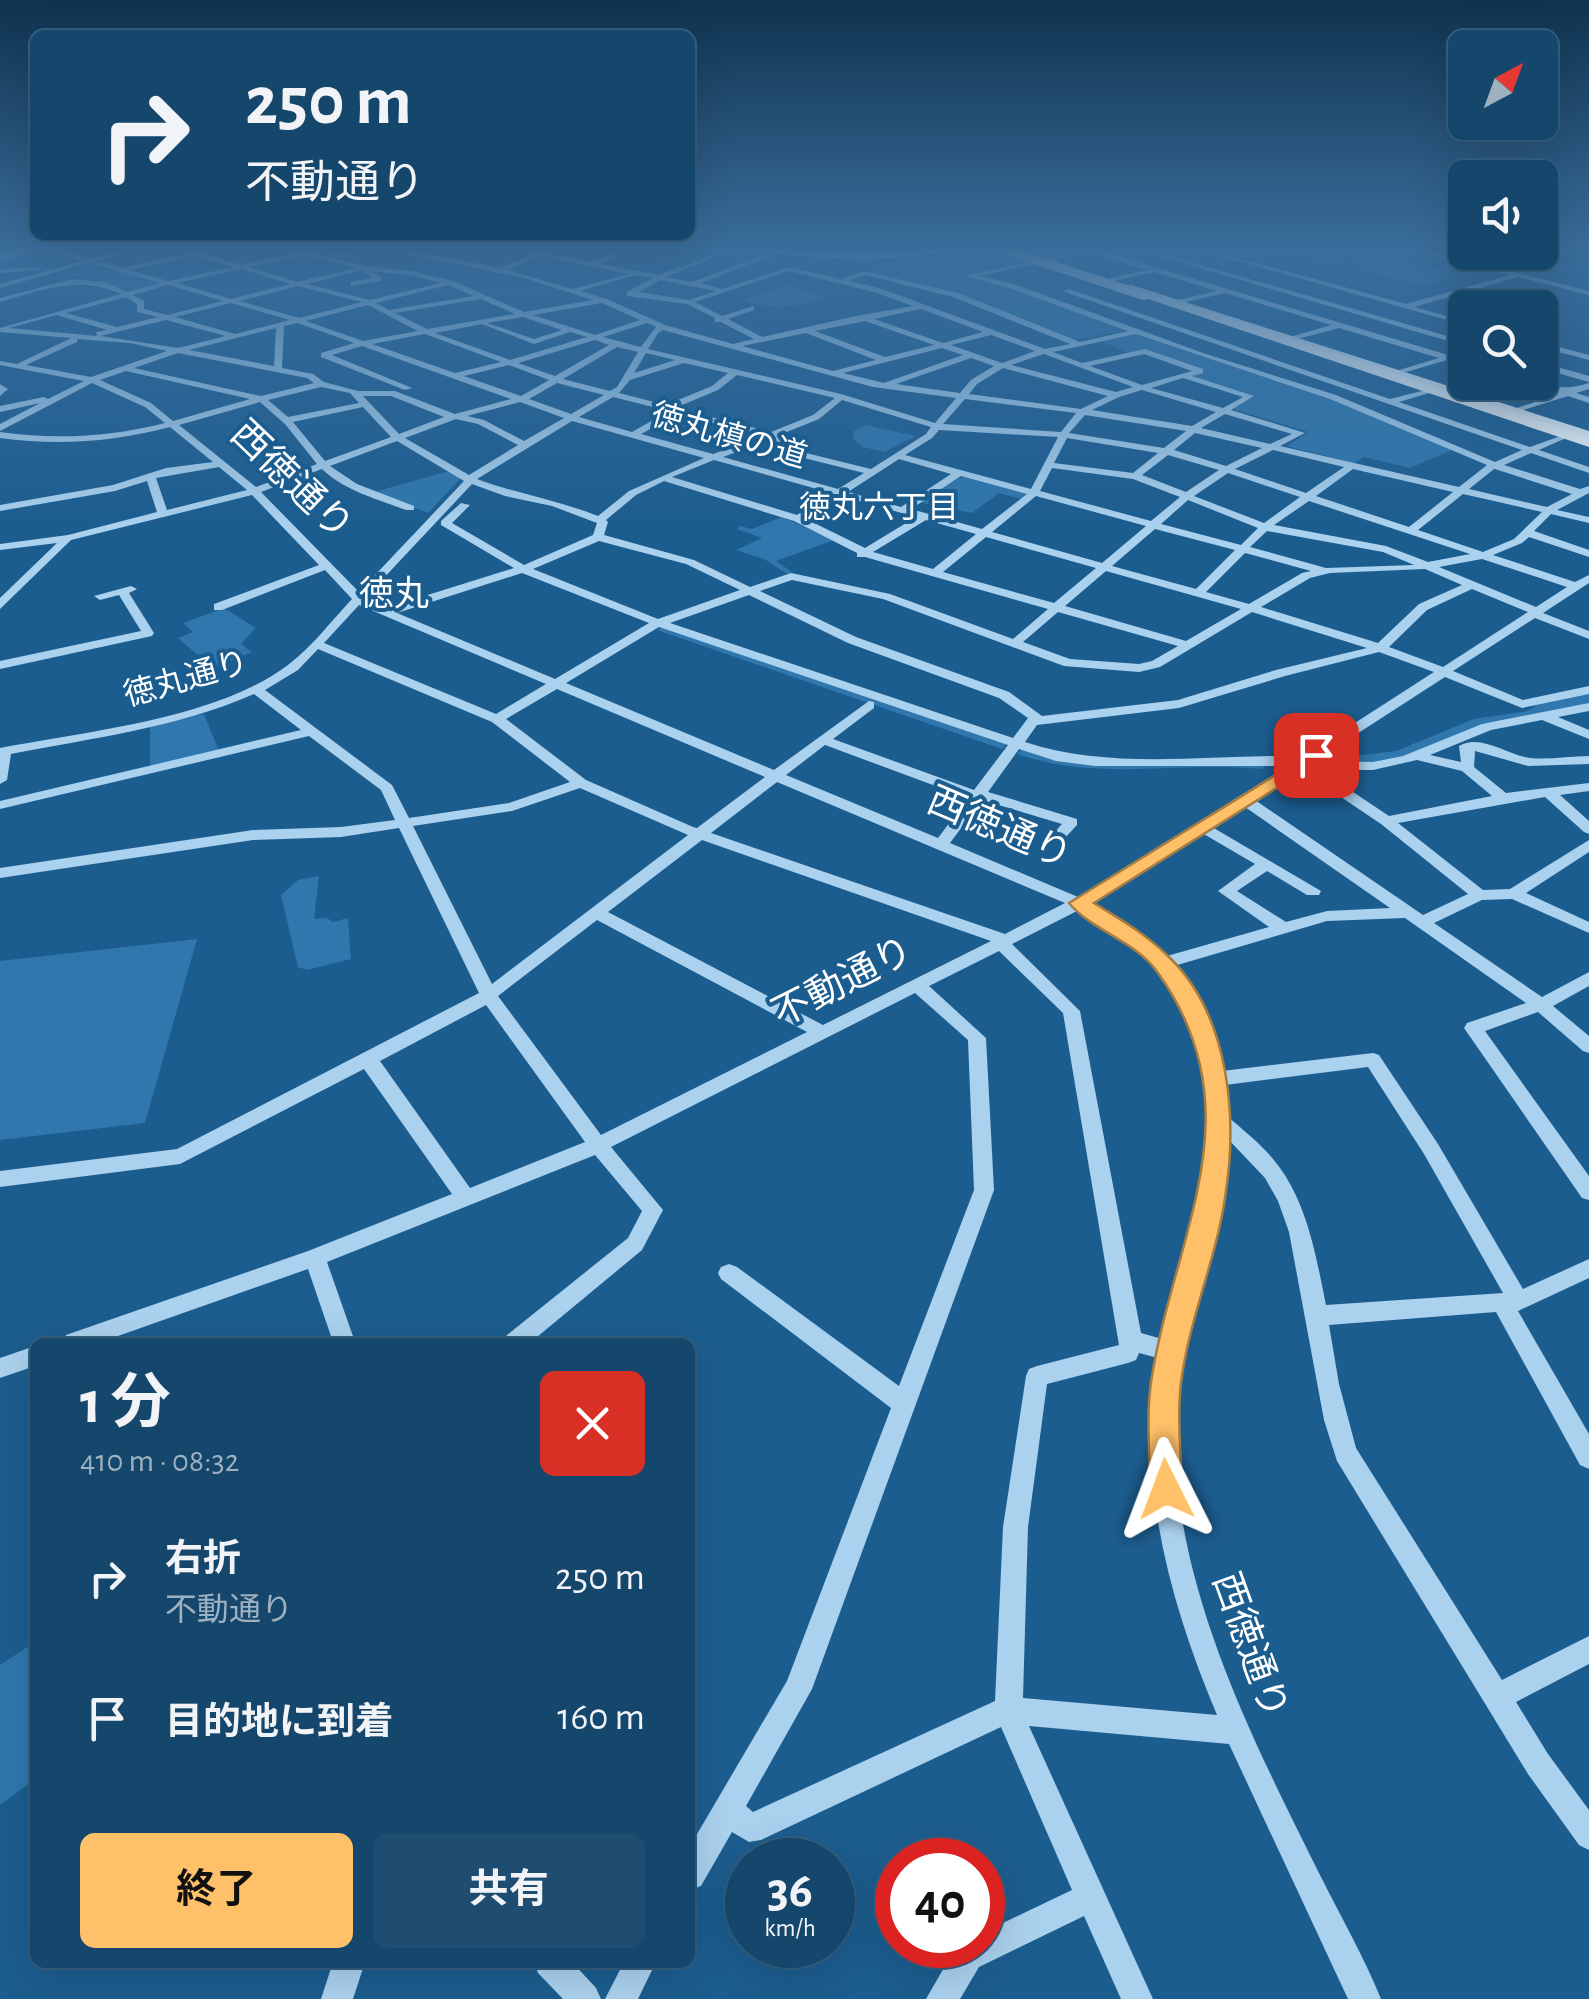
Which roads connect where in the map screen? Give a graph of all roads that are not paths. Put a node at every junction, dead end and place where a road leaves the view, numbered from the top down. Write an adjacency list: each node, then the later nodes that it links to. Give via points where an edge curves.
1 (77, 339): 50 (street)
2 (85, 339): 34 (street)
3 (217, 339): 34 (street)
4 (279, 339): 54 (street)
5 (351, 339): 27 (street, 徳丸槙の道)
6 (384, 339): 27 (street)
7 (446, 339): 32 (street)
8 (581, 339): 48 (street)
9 (601, 339): 28 (street)
10 (651, 339): 36 (street, 徳丸通り)
11 (710, 339): 29 (street)
12 (753, 339): 29 (street)
13 (830, 339): 44 (street)
14 (926, 339): 30 (street)
15 (960, 339): 30 (street)
16 (1011, 339): 37 (street)
17 (1067, 339): 31 (street)
18 (1103, 339): 31 (street, 徳丸槙の道)
19 (1160, 339): 49 (street)
20 (1206, 339): 40 (street)
21 (1280, 339): 26 (main road)
22 (1281, 339): 108 (highway)
23 (1283, 339): 26 (main road)
24 (1298, 339): 26 (street)
25 (1384, 339): 41 (street)
26 (1290, 342): 40 (street); 58 (main road); 74 (main road)
27 (362, 343): 45 (street, 徳丸槙の道); 72 (street, via 324,355)
28 (616, 344): 36 (street); 65 (street)
29 (730, 344): 43 (street); 57 (street)
30 (940, 344): 39 (street); 44 (street)
31 (1079, 344): 37 (street, 徳丸槙の道)
32 (464, 346): 35 (street); 48 (street)
33 (1558, 349): 42 (street)
34 (176, 350): 46 (street); 53 (street)
35 (446, 350)
36 (645, 352): 43 (street); 62 (street, 徳丸通り)
37 (1045, 352): 51 (street, 徳丸槙の道); 52 (street)
38 (428, 355): 45 (street)
39 (970, 355): 51 (street); 71 (street)
40 (1254, 356): 49 (street); 88 (street)
41 (1447, 358): 58 (street)
42 (1589, 358)
43 (688, 359): 55 (street); 62 (street)
44 (882, 359): 57 (street)
45 (411, 360): 60 (street, 徳丸槙の道)
46 (234, 362): 54 (street); 70 (street)
47 (0, 363): 50 (street, 西徳通り)
48 (512, 363): 60 (street); 65 (street)
49 (1230, 364): 93 (street)
50 (22, 365): 59 (street); 64 (street, 西徳通り)
51 (1000, 365): 82 (street, 徳丸槙の道); 83 (street)
52 (1081, 365): 61 (street, via 1145,351 1200,371); 73 (street)
53 (124, 368): 64 (street); 70 (street)
54 (278, 370): 68 (street)
55 (736, 371): 84 (street); 91 (street)
56 (1558, 371): 67 (street)
57 (834, 373): 66 (street)
58 (1399, 373): 95 (main road)
59 (0, 375)
60 (453, 375): 63 (street); 86 (street, 徳丸槙の道)
61 (1184, 376): 73 (street); 94 (street, via 1250,396)
62 (630, 377): 79 (street, 徳丸通り)
63 (437, 379)
64 (92, 380): 81 (street); 99 (street, 西徳通り, via 142,401)
65 (557, 380): 79 (street); 86 (street)
66 (863, 382): 71 (street); 84 (street)
67 (1589, 382): 80 (street)
68 (320, 384): 78 (street); 85 (street)
69 (422, 384): 72 (street)
70 (198, 385): 85 (street)
71 (884, 386): 82 (street)
72 (408, 388): 77 (street)
73 (1143, 388): 83 (street); 94 (street)
74 (1426, 390): 88 (street); 106 (main road)
75 (1558, 391): 80 (street)
76 (0, 393): 90 (street)
77 (392, 393): 78 (street); 96 (street)
78 (355, 394): 89 (street)
79 (613, 394): 91 (street); 97 (street, 徳丸通り)
80 (1566, 394): 87 (street); 95 (street)
81 (65, 396): 90 (street); 102 (street)
82 (963, 396): 92 (street); 100 (street, 徳丸槙の道)
83 (1116, 396): 92 (street)
84 (840, 397): 100 (street); 104 (street, via 816,417)
85 (262, 399): 98 (street); 99 (street)
86 (522, 400): 96 (street); 97 (street, 徳丸槙の道)
87 (1589, 400)
88 (1390, 402): 93 (street); 111 (street)
89 (365, 404): 98 (street); 107 (street)
90 (5, 408)
91 (674, 408): 103 (street); 104 (street)
92 (1085, 410): 101 (street); 105 (street)
93 (1365, 410): 117 (street)
94 (1226, 411): 101 (street); 110 (street, via 1300,433)
95 (1516, 412): 108 (main road)
96 (454, 417): 107 (street); 109 (street, via 481,422)
97 (573, 418): 103 (street, 徳丸槙の道); 109 (street, 徳丸通り)
98 (288, 420): 118 (street)
99 (173, 424): 102 (street, via 54,442); 115 (street, 西徳通り)
100 (940, 427): 105 (street); 113 (street, 徳丸槙の道)
101 (1195, 428): 110 (street); 112 (street)
102 (0, 432)
103 (633, 435): 114 (street, 徳丸槙の道)
104 (772, 435): 114 (street); 122 (street, via 803,455)
105 (1063, 436): 112 (street); 116 (street)
106 (1563, 436): 108 (main road); 111 (street)
107 (398, 438): 118 (street); 127 (street)
108 (1589, 440)
109 (523, 444): 127 (street, 徳丸通り)
110 (1274, 446): 119 (street); 120 (street)
111 (1530, 450): 117 (street); 121 (street)
112 (1168, 451): 120 (street); 124 (street)
113 (897, 456): 122 (street, 徳丸槙の道); 123 (street)
114 (718, 459): 126 (street); 132 (street, 徳丸槙の道)
115 (222, 464): 125 (street); 128 (street, 西徳通り)
116 (1048, 465): 124 (street); 130 (street)
117 (1494, 465): 129 (street); 131 (street)
118 (324, 466): 128 (street); 139 (street)
119 (1351, 466): 131 (street); 134 (street)
120 (1228, 469): 133 (street); 134 (street)
121 (1589, 470)
122 (873, 472): 132 (street, 徳丸槙の道)
123 (959, 472): 130 (street); 140 (street)
124 (1135, 476): 133 (street)
125 (151, 478): 138 (street); 142 (street)
126 (665, 478): 144 (street); 145 (street, via 637,487)
127 (470, 480): 145 (street); 171 (street, 徳丸通り)
128 (254, 491): 142 (street); 159 (street, 西徳通り)
129 (1585, 491): 141 (street)
130 (1034, 493): 147 (street); 151 (street)
131 (1458, 493): 141 (street); 149 (street)
132 (839, 494): 140 (street); 144 (street)
133 (1188, 496): 147 (street); 148 (street)
134 (1306, 496): 137 (street); 148 (street)
135 (1350, 496): 137 (street)
136 (465, 505): 163 (street, via 446,523 455,530 442,534)
137 (1336, 506): 149 (street)
138 (0, 508)
139 (410, 508)
140 (901, 510): 143 (street)
141 (1548, 512): 146 (street); 150 (street)
142 (163, 515): 153 (street)
143 (924, 517): 151 (street); 156 (street)
144 (798, 519): 156 (street)
145 (600, 520): 152 (street)
146 (1589, 520)
147 (1154, 525): 155 (street); 160 (street)
148 (1265, 527): 155 (street); 161 (street, via 1377,546)
149 (1410, 531): 158 (street)
150 (1529, 533): 157 (street); 158 (street)
151 (984, 534): 160 (street); 164 (street)
152 (598, 537): 163 (street); 168 (street, via 690,562)
153 (68, 538): 154 (street); 172 (street)
154 (0, 547)
155 (1243, 548): 162 (street); 169 (street)
156 (863, 554): 164 (street)
157 (1589, 554)
158 (1484, 556): 161 (street); 167 (street)
159 (326, 566): 171 (street, 西徳通り); 173 (street)
160 (1104, 567): 169 (street); 174 (street)
161 (1426, 567): 162 (street); 166 (street)
162 (1324, 570): 175 (street)
163 (520, 573): 176 (street); 178 (street)
164 (935, 573): 174 (street)
165 (1589, 578): 167 (street, 不動通り)
166 (1470, 586): 177 (street); 183 (street, via 1422,607)
167 (1575, 586): 177 (street, 不動通り)
168 (752, 592): 178 (street); 181 (street, via 791,576 836,582); 193 (street, via 852,640 1004,695)
169 (1198, 593): 175 (street)
170 (100, 596): 184 (street, via 127,590 151,632)
171 (357, 598): 176 (street, 西徳通り); 180 (street, 徳丸通り)
172 (0, 605)
173 (218, 607)
174 (1059, 607): 181 (street); 182 (street)
175 (1251, 608): 182 (street); 183 (street)
176 (386, 612): 186 (street, 西徳通り)
177 (1534, 612): 179 (street); 185 (street, 不動通り)
178 (653, 626): 186 (street); 189 (street); 198 (street)
179 (1589, 635)
180 (316, 644): 187 (street, 徳丸通り); 192 (street)
181 (1014, 644): 182 (street, via 1068,662 1123,668 1156,664)
182 (1188, 645)
183 (1380, 648): 185 (street); 193 (street, via 1179,704)
184 (0, 666)
185 (1441, 671): 188 (street, via 1523,707); 202 (street, 不動通り)
186 (556, 683): 192 (street); 204 (street, 西徳通り)
187 (258, 690): 194 (street); 199 (street, 徳丸通り, via 216,706)
188 (1589, 690)
189 (870, 706): 196 (street); 198 (street)
190 (1589, 708): 191 (street)
191 (1546, 717): 195 (street); 197 (street, via 1487,726)
192 (498, 718): 207 (street)
193 (1038, 719): 198 (street)
194 (312, 731): 213 (street); 214 (street, via 387,788)
195 (1589, 735)
196 (824, 740): 204 (street); 210 (street)
197 (1460, 743): 200 (street); 201 (street, via 1528,762); 203 (street, via 1470,755)
198 (1011, 749): 202 (street, via 1095,762); 205 (street, via 1050,766 1094,772 1252,770); 210 (street)
199 (2, 752): 206 (street)
200 (1416, 756): 202 (street, via 1373,766); 203 (street)
201 (1589, 760)
202 (1303, 764): 205 (street, 不動通り); 215 (street)
203 (1467, 768): 211 (street)
204 (776, 775): 218 (street); 220 (street, 西徳通り)
205 (1281, 778): 212 (street, 不動通り)
206 (0, 780)
207 (580, 783): 214 (street, via 512,807); 218 (street)
208 (1589, 787): 209 (street)
209 (1548, 792): 211 (street); 217 (street)
210 (977, 796): 219 (street, via 1072,822); 220 (street)
211 (1503, 798): 215 (street)
212 (1245, 800): 216 (street, 不動通り); 229 (street)
213 (0, 805)
214 (404, 822): 223 (street, via 253,836); 236 (street)
215 (1386, 822): 226 (street)
216 (1202, 827): 222 (street); 227 (street, 不動通り)
217 (1589, 829)
218 (697, 834): 228 (street); 232 (street)
219 (1059, 836)
220 (941, 844): 227 (street, 西徳通り)
221 (1589, 845): 225 (street)
222 (1266, 864): 224 (street); 230 (street, via 1226,890)
223 (0, 873)
224 (1313, 891)
225 (1514, 894): 226 (street); 231 (street)
226 (1478, 895): 229 (street)
227 (1079, 903): 232 (street, 不動通り); 233 (street, 西徳通り)
228 (596, 913): 236 (street); 238 (street)
229 (1415, 918): 230 (street, via 1327,916); 237 (street)
230 (1281, 927): 233 (street)
231 (1589, 928)
232 (1003, 942): 235 (street, 不動通り); 255 (street, via 1072,1011)
233 (1163, 963): 241 (street, 西徳通り, via 1198,1018)
234 (1589, 978): 237 (street)
235 (918, 984): 238 (street, 不動通り); 259 (street, via 977,1038 984,1190)
236 (489, 996): 240 (street); 243 (street)
237 (1541, 1005): 239 (street); 245 (street, via 1473,1028)
238 (822, 1032): 243 (street, 不動通り)
239 (1589, 1046)
240 (370, 1058): 244 (street, via 180,1156); 246 (street)
241 (1216, 1079): 242 (street, 西徳通り); 250 (street, via 1373,1060 1431,1149)
242 (1217, 1118): 251 (street, via 1271,1170 1286,1196); 256 (street, 西徳通り, via 1212,1200)
243 (598, 1145): 246 (street, 不動通り); 254 (street, via 654,1210 650,1224 635,1244)
244 (0, 1179)
245 (1589, 1192)
246 (466, 1198): 247 (street, 不動通り)
247 (315, 1258): 252 (street, 不動通り); 253 (street)
248 (1589, 1268): 250 (street)
249 (728, 1273): 259 (street)
250 (1511, 1302): 251 (street); 260 (street)
251 (1314, 1316): 262 (street, via 1331,1413 1346,1453)
252 (85, 1338)
253 (343, 1338)
254 (520, 1338)
255 (1130, 1342): 256 (street); 263 (street, via 1128,1354 1038,1376 1018,1484 1015,1668)
256 (1170, 1351): 264 (street, 西徳通り, via 1164,1444 1169,1513 1192,1616)
257 (30, 1358): 258 (street)
258 (0, 1368)
259 (906, 1405): 265 (street, via 798,1689)
260 (1589, 1457)
261 (1589, 1649): 262 (street)
262 (1498, 1697): 266 (street)
263 (1007, 1710): 264 (street); 265 (street, via 761,1825 749,1828); 268 (street)
264 (1238, 1731): 277 (street, 西徳通り)
265 (727, 1809): 267 (street)
266 (1589, 1835)
267 (695, 1866)
268 (1090, 1897): 275 (street, via 968,1956); 276 (street)
269 (347, 1968): 272 (street)
270 (556, 1968): 273 (street)
271 (638, 1968): 274 (street)
272 (337, 1999)
273 (585, 1999)
274 (621, 1999)
275 (942, 1999)
276 (1137, 1999)
277 (1364, 1999)

